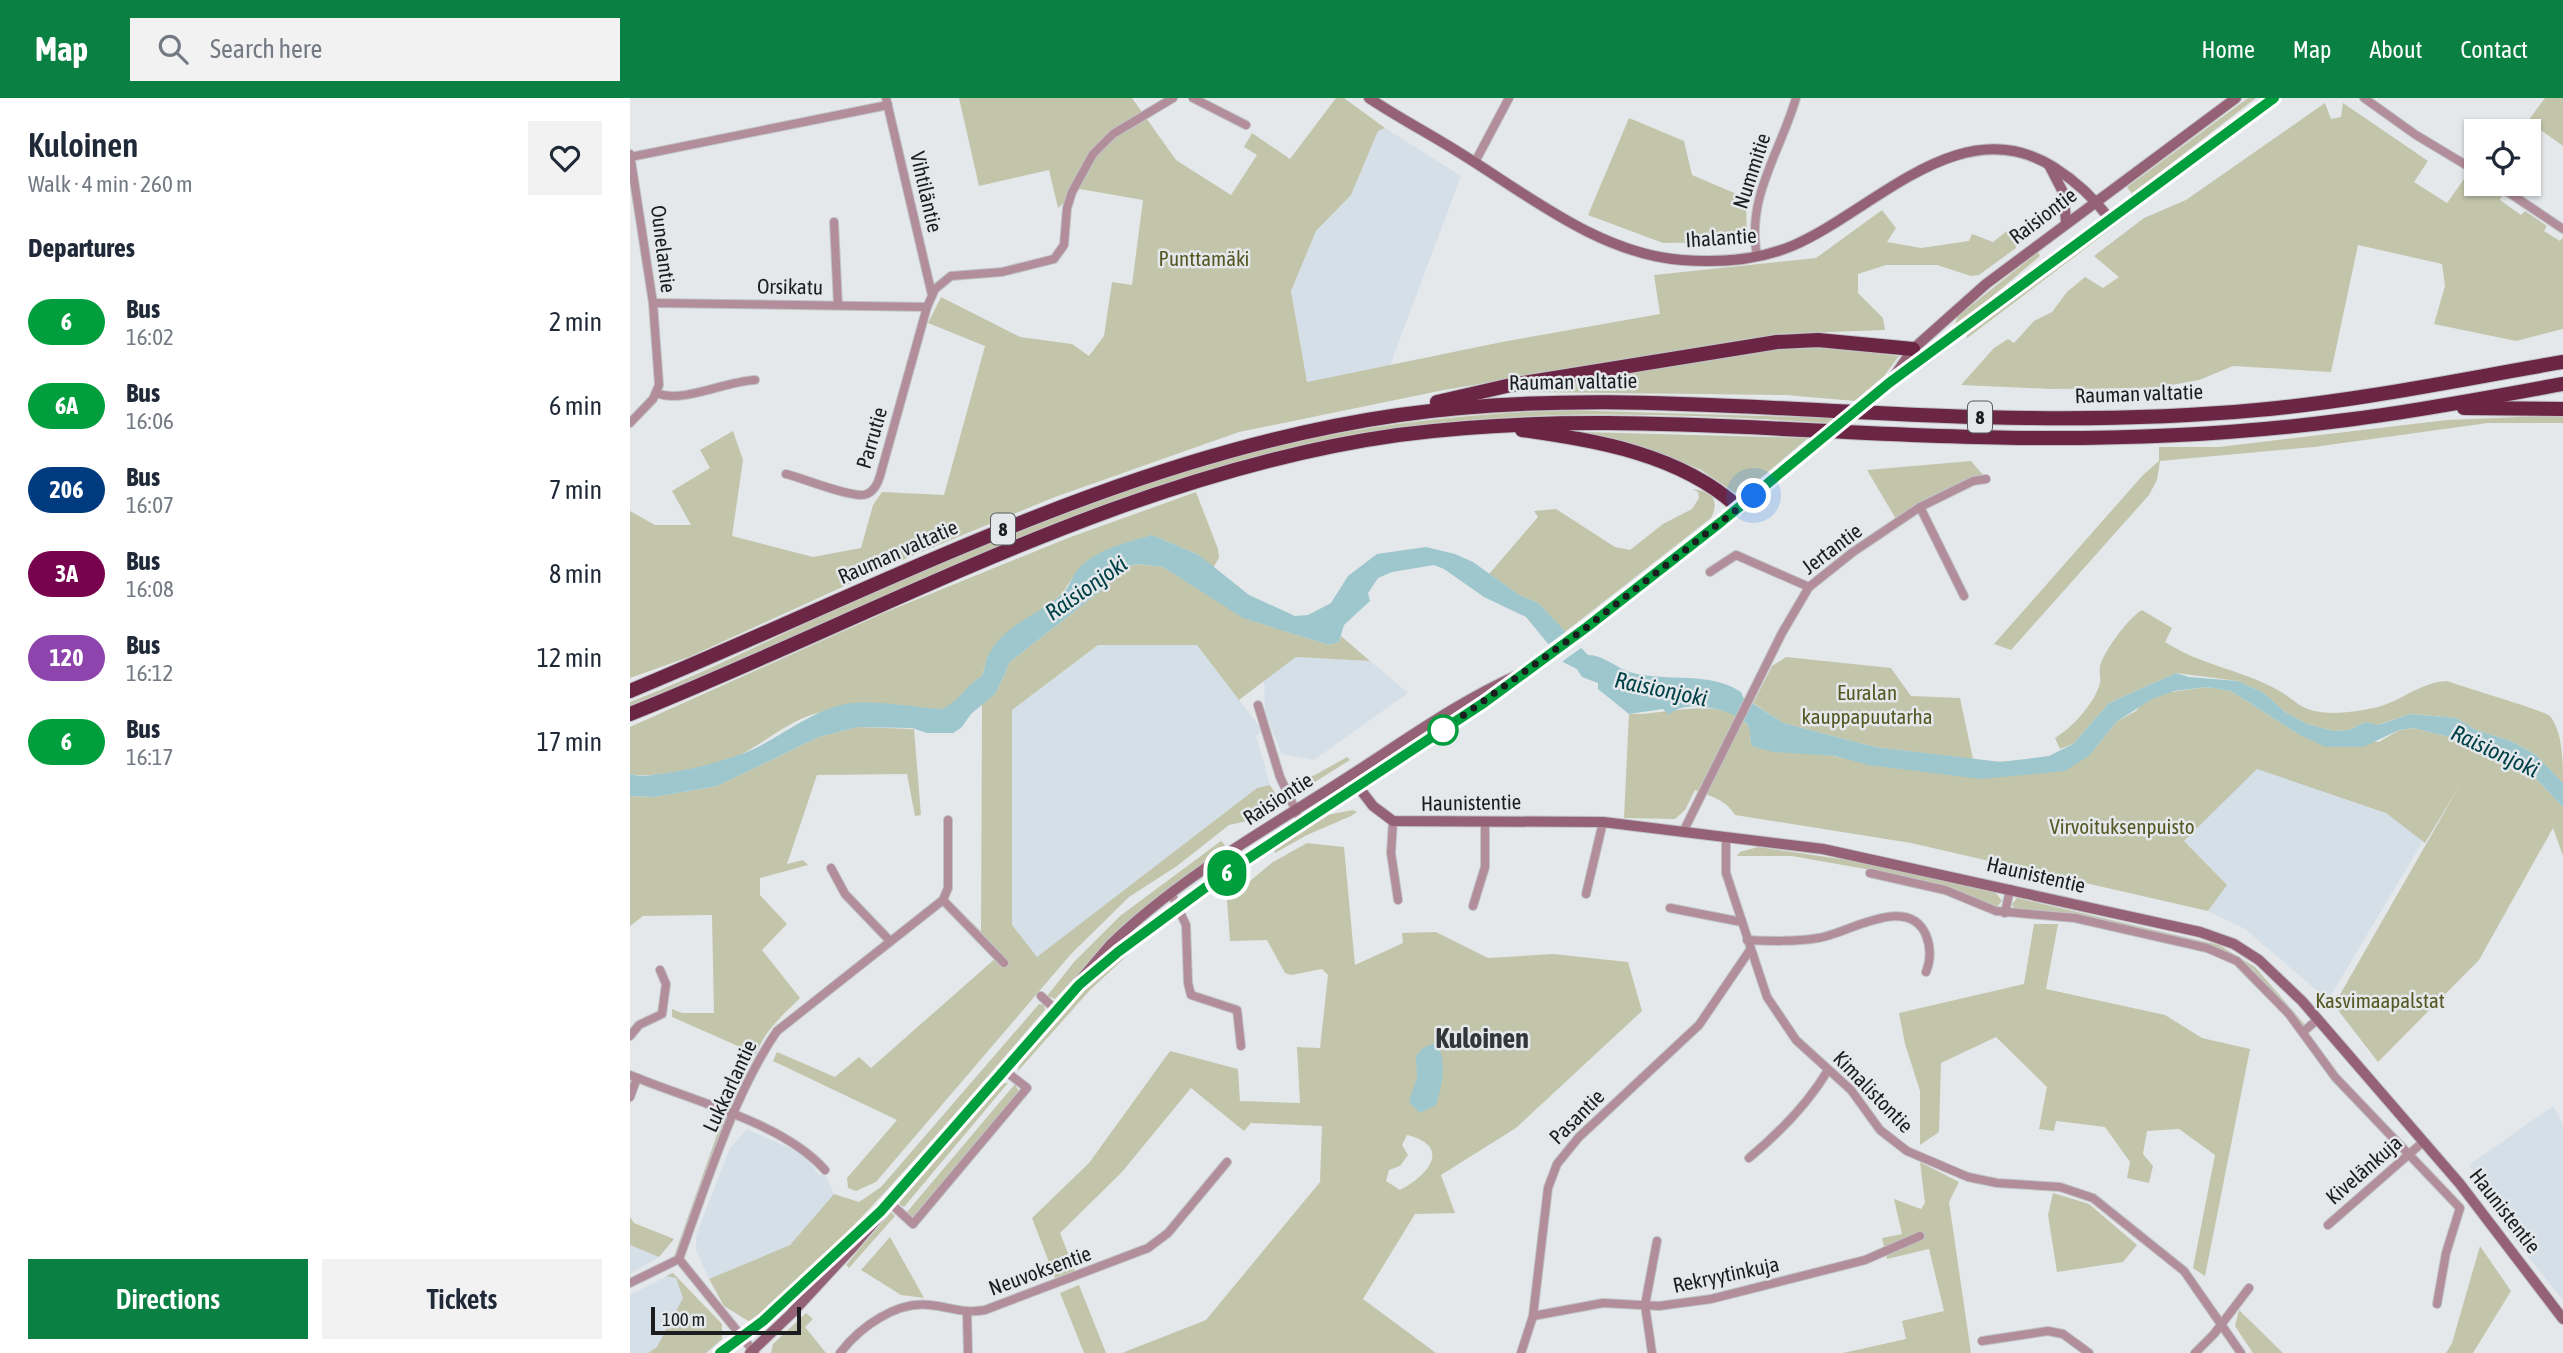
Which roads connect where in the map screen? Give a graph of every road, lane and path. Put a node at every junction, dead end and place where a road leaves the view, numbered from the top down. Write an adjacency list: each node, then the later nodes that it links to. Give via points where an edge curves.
1 (1173, 98): 22 (street, via 1113,134 1093,153 1072,192 1065,245 1054,259 1002,272 951,276)
2 (1193, 98): 10 (street)
3 (1369, 98): 12 (main road, Ihalantie)
4 (1509, 98): 12 (street)
5 (1797, 98): 21 (street, Nummitie, via 1756,208 1752,234)
6 (2236, 98): 16 (main road, Raisiontie)
7 (2274, 98): 17 (main road, Raisiontie)
8 (2364, 98): 14 (street)
9 (887, 102): 11 (street); 22 (street, Vihtiläntie)
10 (1247, 125)
11 (630, 156): 23 (street, Ounelantie)
12 (1475, 162): 21 (main road, Ihalantie, via 1621,246 1680,260)
13 (2047, 163): 16 (main road, Ihalantie); 19 (main road, via 2064,194); 21 (main road, Ihalantie, via 2001,148 1954,155 1818,234)
14 (2464, 164)
15 (2514, 196): 20 (street)
16 (2096, 201): 17 (main road, Ihalantie); 19 (main road, Raisiontie)
17 (2109, 218): 29 (main road, Raisiontie)
18 (834, 222): 24 (street)
19 (2066, 222): 26 (main road, Raisiontie)
20 (2563, 229)
21 (1757, 256)
22 (932, 295): 25 (street)
23 (653, 303): 24 (street, Orsikatu); 31 (street, Ounelantie)
24 (838, 305): 25 (street, Orsikatu)
25 (927, 307): 37 (street, Parrutie, via 883,467 872,490 867,495 852,495)
26 (1913, 349): 29 (main road, Raisiontie); 34 (highway, via 1777,341 1511,385)
27 (2563, 362): 34 (highway, Rauman valtatie / 8, via 2261,410 2168,416 2025,418 1583,400)
28 (755, 380): 31 (street, via 676,397)
29 (1889, 383): 40 (main road, Raisiontie, bridge)
30 (2563, 384): 32 (highway, Rauman valtatie / 8)
31 (657, 393): 35 (street)
32 (2427, 407): 33 (highway); 36 (highway, Rauman valtatie / 8, via 2350,420 2167,436 2024,438 1730,425)
33 (2563, 409)
34 (1393, 415): 45 (highway, Rauman valtatie / 8, via 1248,445 1108,489 998,531)
35 (630, 423)
36 (1493, 425): 40 (highway, via 1578,438 1644,455 1703,480); 47 (highway, Rauman valtatie / 8, via 1351,443 1180,487 1015,548)
37 (786, 474)
38 (1986, 479): 39 (street, Jertantie)
39 (1920, 507): 42 (street, Jertantie); 43 (street)
40 (1739, 508): 44 (main road, Raisiontie)
41 (1710, 572): 42 (street, via 1736,555)
42 (1809, 587): 56 (street, Jertantie)
43 (1964, 596)
44 (1520, 674): 48 (main road, Raisiontie, via 1476,694); 49 (main road, Raisiontie)
45 (630, 691)
46 (1258, 705): 50 (street, via 1280,777)
47 (630, 714)
48 (1350, 776): 49 (main road, Haunistentie); 50 (main road, Raisiontie)
49 (1358, 787): 52 (main road, Haunistentie); 55 (main road, Raisiontie)
50 (1296, 810): 55 (street); 61 (main road, Raisiontie)
51 (948, 820): 63 (street, via 948,888)
52 (1392, 821): 54 (main road, Haunistentie); 64 (street)
53 (1603, 822): 54 (main road, Haunistentie); 56 (main road, Haunistentie); 62 (street)
54 (1485, 823): 66 (street, via 1485,867)
55 (1302, 824): 65 (main road, Raisiontie)
56 (1683, 832): 57 (main road, Haunistentie)
57 (1727, 838): 60 (main road, Haunistentie, via 1847,853); 69 (street, Kimalistontie, via 1726,873)
58 (831, 868): 71 (street, via 845,894)
59 (1870, 873): 68 (street, Haunistentie, via 1945,890)
60 (2010, 889): 68 (street); 79 (main road, Haunistentie, via 2200,932 2234,944 2259,960)
61 (1171, 893): 65 (street); 76 (main road, Raisiontie, via 1111,944)
62 (1586, 894)
63 (943, 900): 71 (street, Lukkarlantie); 73 (street)
64 (1398, 900)
65 (1179, 906): 76 (main road, Raisiontie); 82 (street, via 1188,937 1188,990 1196,999 1237,1010)
66 (1473, 906)
67 (1670, 908): 69 (street)
68 (2005, 913): 80 (street, Haunistentie, via 2075,918 2217,951 2251,973)
69 (1742, 922): 70 (street, Kimalistontie)
70 (1747, 940): 72 (street, Kimalistontie); 75 (street, via 1820,938 1894,915 1916,922 1924,931 1930,962)
71 (890, 941): 87 (street, Lukkarlantie, via 777,1031)
72 (1750, 950): 84 (street, Kimalistontie, via 1781,1021); 103 (street, Pasantie, via 1699,1025 1579,1137 1557,1164 1548,1188)
73 (1004, 963)
74 (660, 970): 81 (street, via 666,984 662,1014)
75 (1926, 972)
76 (1079, 985): 78 (main road, Raisiontie)
77 (1041, 996): 78 (street)
78 (1056, 1010): 83 (main road, Raisiontie)
79 (2318, 1019): 80 (street); 88 (main road, Haunistentie)
80 (2303, 1032): 89 (street, Haunistentie, via 2335,1077)
81 (630, 1036)
82 (1241, 1046)
83 (1004, 1070): 93 (main road, Raisiontie); 93 (street, via 1027,1088 913,1224)
84 (1828, 1070): 90 (street, via 1777,1134); 105 (street, Kimalistontie, via 1858,1098 1880,1130 1907,1151 1982,1181 2060,1187 2093,1198 2177,1264)
85 (634, 1077): 86 (street); 87 (street)
86 (630, 1097)
87 (734, 1116): 92 (street, via 796,1143); 97 (street, Lukkarlantie)
88 (2423, 1142): 89 (street, Kivelänkuja); 104 (main road, Haunistentie)
89 (2408, 1156): 94 (street, Kivelänkuja); 100 (street, Haunistentie, via 2460,1208 2445,1253)
90 (1749, 1158)
91 (1227, 1162): 102 (street, Neuvoksentie, via 1168,1233 1148,1248)
92 (825, 1170)
93 (885, 1207): 106 (main road, Raisiontie); 109 (main road, Raisiontie)
94 (2328, 1225)
95 (1920, 1236): 101 (street, Rekryytinkuja, via 1865,1260 1783,1282 1676,1305)
96 (1657, 1241): 101 (street)
97 (679, 1259): 98 (street); 106 (street)
98 (630, 1283)
99 (2249, 1288): 105 (street)
100 (2437, 1304)
101 (1645, 1305): 103 (street, Rekryytinkuja, via 1603,1303); 114 (street)
102 (967, 1313): 111 (street, Neuvoksentie, via 929,1305 896,1309); 112 (street)
103 (1533, 1316): 113 (street, Pasantie)
104 (2563, 1319)
105 (2221, 1324): 115 (street); 116 (street, Kimalistontie)
106 (741, 1338): 109 (street); 110 (main road, Raisiontie)
107 (1982, 1341): 108 (street, via 2048,1331 2063,1334)
108 (2083, 1351)
109 (753, 1352)
110 (720, 1353)
111 (840, 1353)
112 (968, 1353)
113 (1521, 1353)
114 (1652, 1353)
115 (2195, 1353)
116 (2241, 1353)

